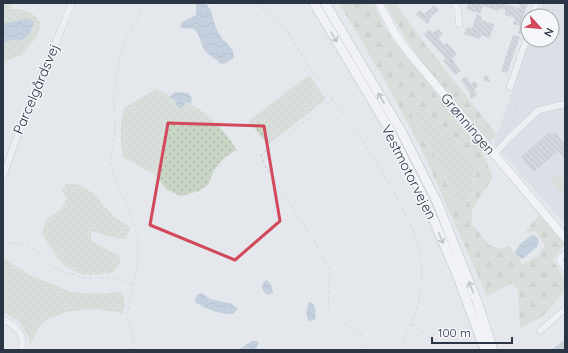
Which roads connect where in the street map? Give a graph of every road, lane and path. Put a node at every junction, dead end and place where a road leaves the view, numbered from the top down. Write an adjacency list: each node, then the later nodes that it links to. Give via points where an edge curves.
1 (72, 3): 27 (street, Parcelgårdsvej, via 19,131)
2 (145, 3): 34 (path, via 124,42 120,56 114,97 115,130 110,162 115,181 130,210 138,240 138,262)
3 (251, 3): 18 (path, via 271,14 282,25)
4 (314, 3): 45 (highway, Vestmotorvejen, one-way to 45, via 388,127 425,200 456,272)
5 (325, 3): 35 (highway, Vestmotorvejen, one-way to 5, via 437,202 400,131)
6 (345, 3): 11 (path, via 345,9 361,16 366,15)
7 (350, 3): 11 (path, via 356,8)
8 (367, 3): 11 (path)
9 (379, 3): 21 (main road, Grønningen, via 394,32 409,53)
10 (455, 3): 12 (street)
11 (366, 9): 23 (path, via 382,37 400,58 405,74 421,86 423,96 432,98 437,114 472,148)
12 (459, 24)
13 (524, 48): 16 (street)
14 (535, 48): 20 (path)
15 (542, 48): 17 (path, via 535,74 538,81 548,88)
16 (510, 87)
17 (565, 91)
18 (333, 99): 38 (path, via 393,189 418,247 422,271 418,306); 42 (path, via 261,156 330,270 328,310 362,335)
19 (565, 104): 20 (street, via 539,110)
20 (508, 139): 21 (street)
21 (492, 156): 23 (path); 30 (main road, Grønningen)
22 (453, 160): 24 (path); 25 (path, via 445,144 447,137 452,139 473,167 472,170); 28 (path, via 447,152 442,154 449,181 462,200 465,200)
23 (478, 164): 25 (path, via 474,172)
24 (454, 168): 25 (path); 26 (path)
25 (460, 172): 26 (path)
26 (456, 174): 28 (path, via 456,179)
27 (3, 177)
28 (468, 191): 29 (path, via 483,193)
29 (489, 199)
30 (565, 238)
31 (3, 242): 34 (path, via 27,246 41,254 61,272 85,278 117,278)
32 (565, 254): 33 (street, via 560,258)
33 (565, 268)
34 (133, 285): 41 (path, via 127,317)
35 (478, 304): 46 (highway, Vestmotorvejen); 47 (highway, via 485,309)
36 (565, 309): 39 (street)
37 (3, 319): 40 (street, via 22,335)
38 (412, 324): 43 (path); 44 (path, via 433,340)
39 (540, 331)
40 (21, 350)
41 (136, 350)
42 (361, 350)
43 (398, 350)
44 (440, 350)
45 (485, 350)
46 (494, 350)
47 (498, 350)

